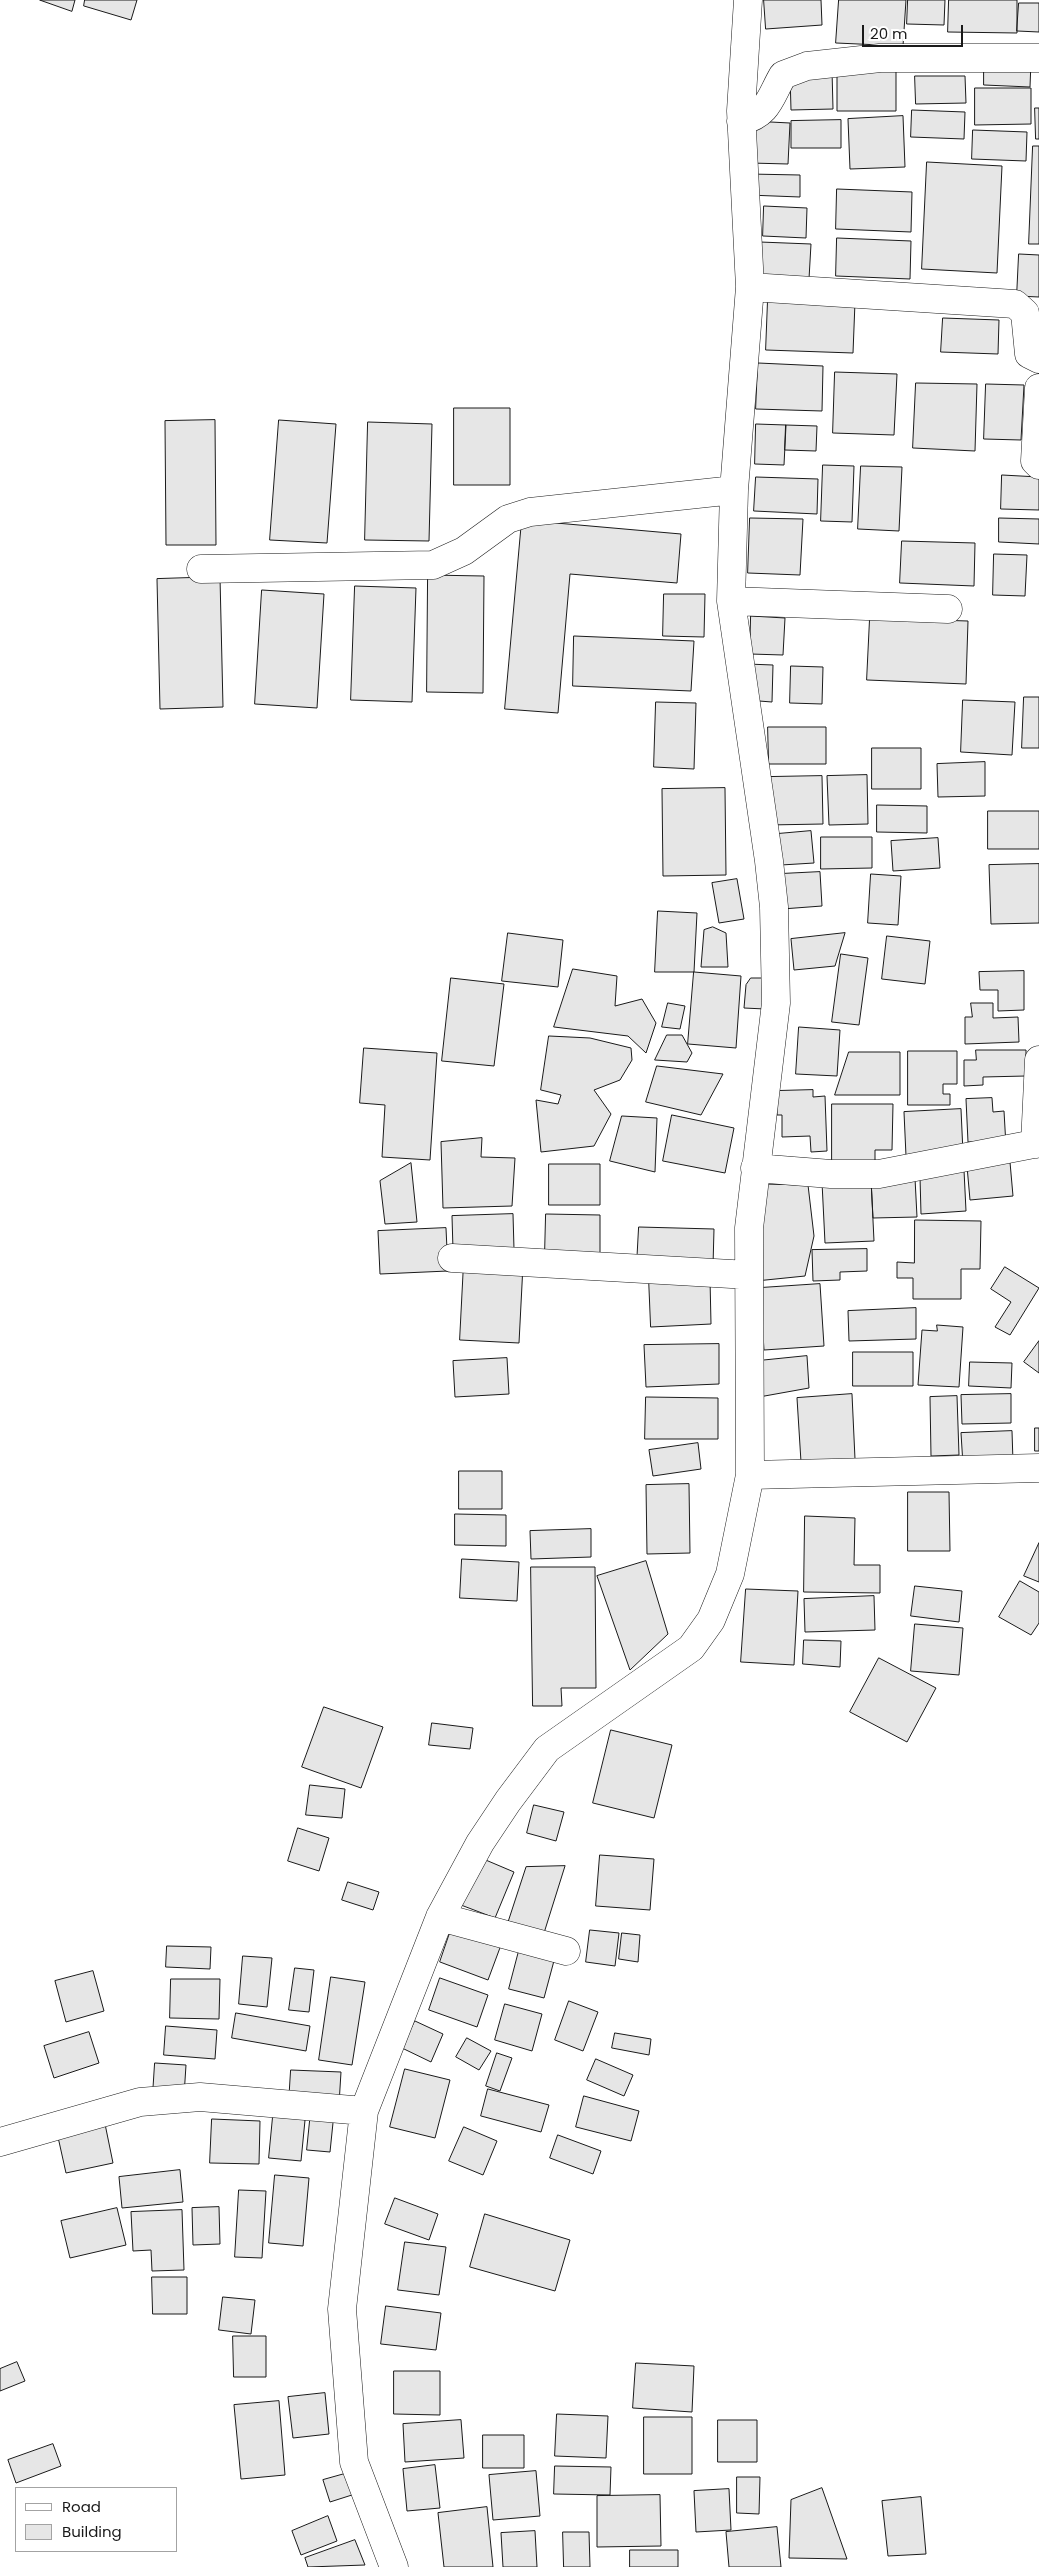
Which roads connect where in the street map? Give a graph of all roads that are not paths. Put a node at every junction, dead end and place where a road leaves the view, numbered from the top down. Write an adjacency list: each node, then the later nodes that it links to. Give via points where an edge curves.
1 (748, 0): 3 (street)
2 (1039, 58): 3 (street, via 880,58 807,66 783,75 762,112 753,119)
3 (741, 121): 4 (street)
4 (750, 287): 5 (street, via 1015,304 1025,313 1029,354); 8 (street)
5 (1039, 359)
6 (1039, 388): 7 (street, via 1035,461)
7 (1039, 465)
8 (734, 490): 9 (street, via 530,512 508,519 464,551 433,565); 10 (street)
9 (201, 569)
10 (731, 601): 11 (street); 14 (street, via 774,907 776,1003)
11 (948, 609)
12 (1039, 1060): 13 (street)
13 (1037, 1144): 14 (street, via 879,1174)
14 (755, 1168): 16 (street, via 749,1228)
15 (452, 1258): 16 (street)
16 (749, 1275): 18 (street)
17 (1039, 1468): 18 (street)
18 (750, 1475): 19 (street, via 730,1574 711,1620 691,1648 548,1749 480,1844)
19 (440, 1917): 20 (street); 21 (street)
20 (566, 1952)
21 (364, 2111): 22 (street, via 200,2097 140,2102); 23 (street, via 342,2309 354,2462)
22 (0, 2142)
23 (394, 2567)

